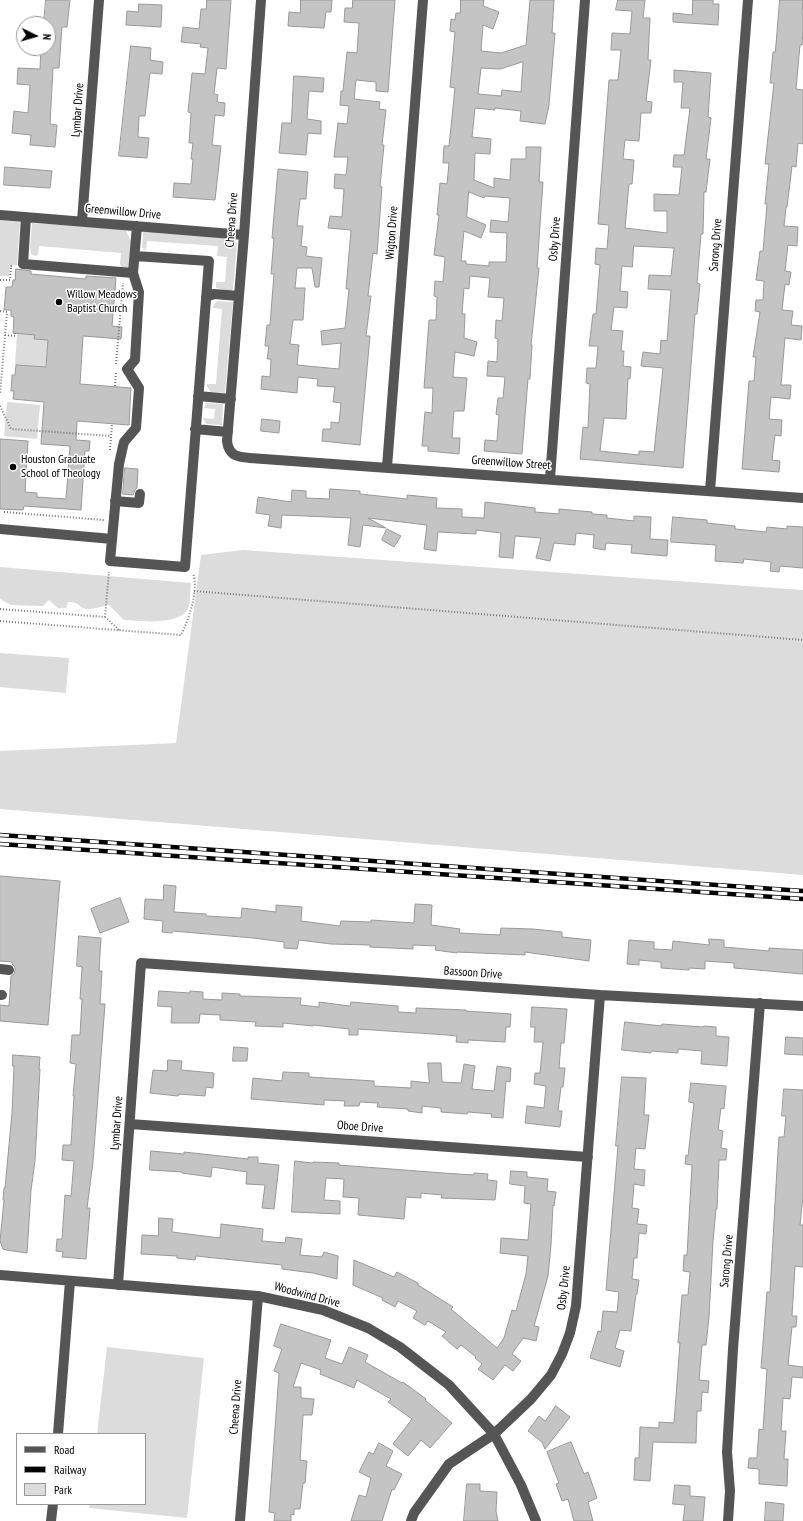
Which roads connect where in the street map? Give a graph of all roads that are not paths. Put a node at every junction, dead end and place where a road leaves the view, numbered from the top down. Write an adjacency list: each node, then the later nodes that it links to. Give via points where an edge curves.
1 (99, 0): 8 (street, Lymbar Drive)
2 (261, 0): 10 (street, Cheena Drive)
3 (423, 0): 19 (street, Wigton Drive)
4 (585, 0): 20 (street, Osby Drive)
5 (748, 0): 21 (street, Sarong Drive)
6 (0, 215): 7 (street, Greenwillow Drive)
7 (26, 217): 8 (street, Greenwillow Drive); 12 (street, via 23,264)
8 (82, 221): 9 (street, Greenwillow Drive)
9 (137, 226): 10 (street, Greenwillow Drive); 11 (street)
10 (244, 235): 13 (street, Cheena Drive)
11 (135, 256): 12 (street); 14 (street, via 209,261)
12 (133, 272): 24 (street, via 139,292 134,360 127,370 139,388 139,394 136,428 124,442 119,464)
13 (239, 296): 14 (street, via 214,294); 16 (street, Cheena Drive)
14 (206, 297): 15 (street)
15 (198, 396): 16 (street); 17 (street)
16 (231, 399): 18 (street, Cheena Drive)
17 (195, 430): 18 (street); 26 (street, via 185,567 110,561)
18 (228, 437): 19 (street, Greenwillow Street, via 228,448 231,453 240,457)
19 (387, 467): 20 (street, Greenwillow Street)
20 (550, 479): 21 (street, Greenwillow Street)
21 (710, 491): 23 (street, Greenwillow Street)
22 (140, 494): 24 (street, via 139,503)
23 (803, 498)
24 (116, 501): 26 (street)
25 (0, 529): 26 (street)
26 (112, 539)
27 (141, 963): 28 (street, Bassoon Drive); 31 (street, Lymbar Drive)
28 (600, 995): 29 (street, Bassoon Drive); 32 (street, Osby Drive)
29 (760, 1003): 30 (street, Bassoon Drive); 44 (street, Sarong Drive, via 733,1349 727,1452 730,1491)
30 (803, 1006)
31 (130, 1124): 32 (street, Oboe Drive); 35 (street, Lymbar Drive)
32 (588, 1157): 38 (street, Osby Drive, via 576,1306 570,1332 551,1375 532,1399)
33 (0, 1275): 34 (street, Woodwind Drive)
34 (70, 1280): 35 (street, Woodwind Drive); 37 (street)
35 (118, 1284): 36 (street, Woodwind Drive)
36 (258, 1296): 38 (street, Woodwind Drive, via 323,1310 368,1328 400,1346 449,1384); 41 (street, Cheena Drive)
37 (58, 1433)
38 (494, 1434): 42 (street, Osby Drive, via 449,1464 414,1513); 43 (street, Woodwind Drive, via 521,1485)
39 (53, 1505): 40 (street)
40 (51, 1521)
41 (240, 1521)
42 (412, 1521)
43 (536, 1521)
44 (728, 1521)

